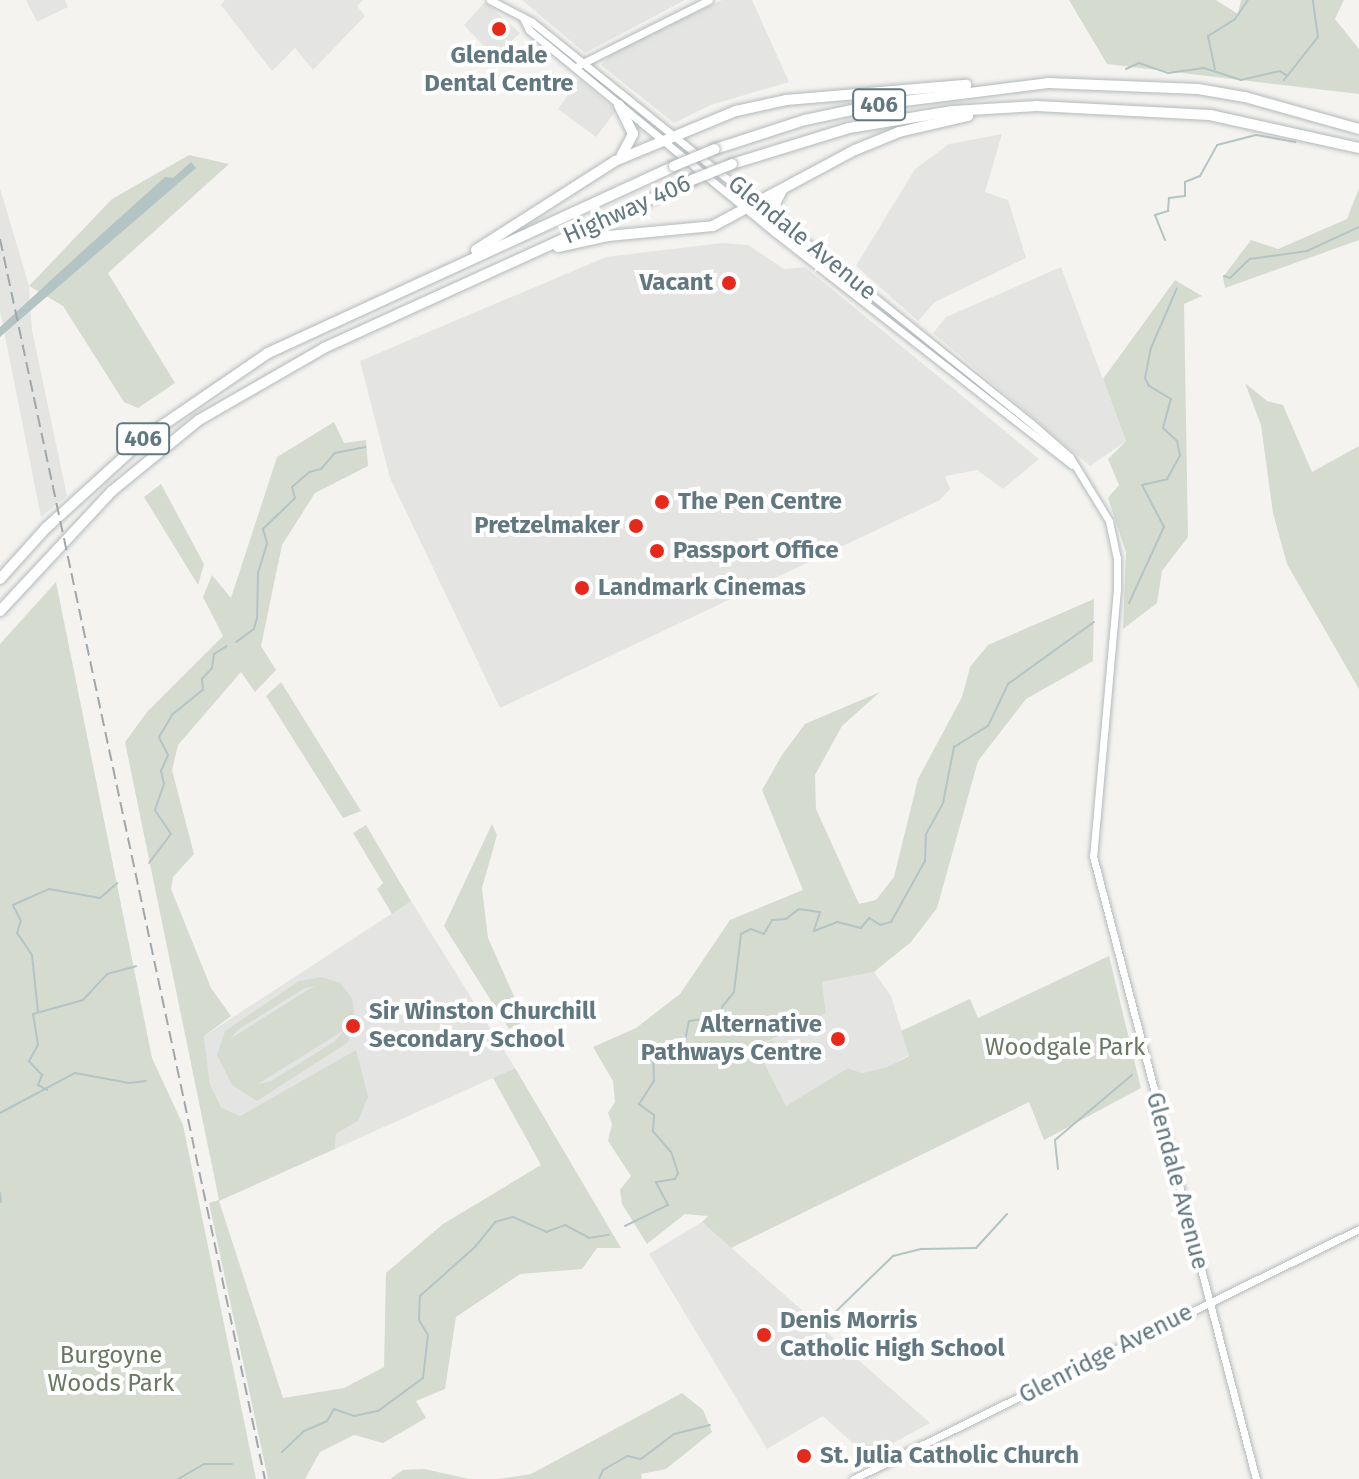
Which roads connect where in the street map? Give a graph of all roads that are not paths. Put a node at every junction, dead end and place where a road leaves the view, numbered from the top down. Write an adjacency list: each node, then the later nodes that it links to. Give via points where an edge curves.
1 (490, 0): 3 (main road, Glendale Avenue)
2 (709, 0): 5 (main road)
3 (499, 1): 4 (main road, Glendale Avenue)
4 (523, 18): 5 (main road, Glendale Avenue); 6 (main road, Glendale Avenue, via 529,30)
5 (583, 63): 6 (main road); 14 (main road, Glendale Avenue)
6 (573, 68): 9 (main road, Glendale Avenue)
7 (1048, 83): 8 (highway, Highway 406 / 406, via 1198,89); 14 (highway, via 919,86 786,100); 21 (highway, Highway 406 / 406, bridge, via 867,107 715,149)
8 (1245, 97): 11 (highway); 13 (highway, Highway 406 / 406)
9 (619, 105): 14 (main road, Glendale Avenue); 17 (highway, via 633,127 633,141)
10 (1037, 106): 12 (highway, Highway 406 / 406, via 1126,107); 18 (highway, via 899,132); 22 (highway, Highway 406 / 406, bridge, via 953,111 849,128 732,164)
11 (1359, 123)
12 (1270, 128): 15 (highway, Highway 406 / 406); 16 (highway)
13 (1359, 129)
14 (668, 136): 17 (highway); 19 (main road, Glendale Avenue)
15 (1359, 148)
16 (1359, 155)
17 (600, 170): 21 (highway)
18 (786, 186): 19 (highway); 20 (highway, via 776,200)
19 (752, 206): 20 (main road, Glendale Avenue); 22 (highway, via 713,226 569,243); 24 (main road, Glendale Avenue)
20 (782, 222): 23 (main road, Glendale Avenue)
21 (454, 265): 26 (highway, Highway 406 / 406, via 268,353 147,436 77,498)
22 (467, 282): 27 (highway, Highway 406 / 406, via 324,348 211,413 163,448 51,552)
23 (919, 333): 24 (main road); 25 (main road, Glendale Avenue, via 1047,436)
24 (910, 339): 25 (main road, Glendale Avenue)
25 (1072, 465): 29 (main road, Glendale Avenue, via 1109,521 1117,558 1093,856)
26 (0, 579)
27 (0, 611)
28 (1359, 1229): 29 (main road, Glenridge Avenue)
29 (1210, 1302): 30 (main road, Glenridge Avenue); 31 (main road, Glendale Avenue)
30 (853, 1479)
31 (1256, 1479)

